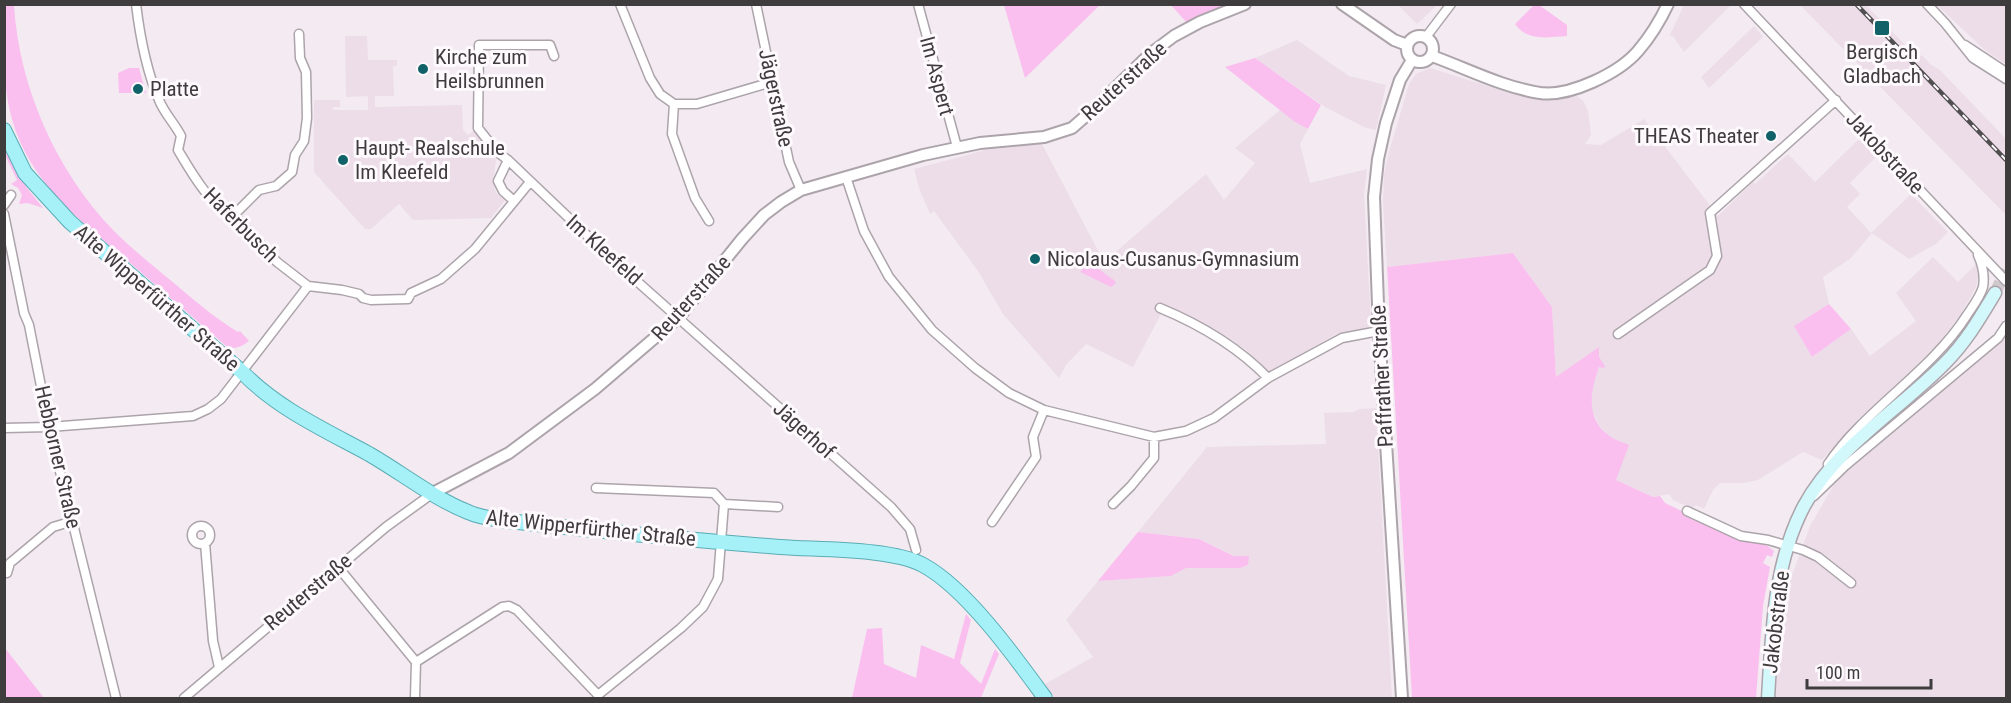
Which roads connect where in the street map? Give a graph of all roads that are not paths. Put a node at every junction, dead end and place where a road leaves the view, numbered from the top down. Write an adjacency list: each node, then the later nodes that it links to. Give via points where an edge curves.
1 (136, 4): 35 (street, Haferbusch, via 142,48 159,102 181,136 178,150 215,202 225,213)
2 (620, 4): 24 (street, via 650,78 660,94)
3 (756, 4): 22 (street, Jägerstraße)
4 (918, 4): 26 (street, Im Aspert)
5 (1245, 4): 26 (street, Reuterstraße, via 1174,36 1072,128 1044,137)
6 (1342, 4): 16 (street)
7 (1451, 4): 14 (street)
8 (1663, 4): 12 (street)
9 (1668, 4): 12 (street)
10 (1744, 4): 23 (street, Jakobstraße)
11 (1927, 4): 15 (street)
12 (1657, 23): 18 (street, via 1637,52 1595,82 1571,90 1543,93 1512,87)
13 (299, 34): 35 (street, via 300,58 306,72 304,141 295,155 292,172 276,186 259,190)
14 (1426, 37): 16 (street, via 1415,37); 18 (street, via 1433,45)
15 (1962, 44): 20 (street); 21 (street, via 1973,58)
16 (1407, 45): 19 (street)
17 (554, 56): 27 (street, Im Kleefeld, via 550,45 479,45 478,128)
18 (1432, 56): 19 (street, via 1421,63)
19 (1412, 60): 44 (street, Paffrather Straße, via 1400,80 1386,123 1374,188)
20 (2007, 72)
21 (2007, 79)
22 (772, 82): 24 (street, via 697,104); 30 (street, Jägerstraße, via 789,162)
23 (1836, 100): 37 (street, Jakobstraße); 45 (street, via 1710,213 1717,256 1710,270)
24 (674, 104): 36 (street, via 672,134 695,198)
25 (4, 130): 46 (main road, Alte Wipperfürther Straße, via 25,173 70,222)
26 (957, 147): 28 (street, Reuterstraße)
27 (508, 160): 29 (street, Im Kleefeld); 32 (street, via 498,181)
28 (846, 177): 30 (street, Reuterstraße); 48 (street, via 864,231 889,277 932,330 1009,393)
29 (530, 182): 32 (street); 42 (street, Im Kleefeld)
30 (801, 190): 42 (street, Reuterstraße, via 764,215)
31 (11, 195): 33 (street)
32 (514, 201): 39 (street, via 475,249 441,279 408,299 371,300 350,292)
33 (4, 205)
34 (4, 214): 49 (street, Hebborner Straße)
35 (234, 215): 39 (street, Haferbusch, via 277,262)
36 (709, 221)
37 (1976, 249): 38 (street, Jakobstraße); 56 (street, Jakobstraße, via 1983,266 1982,287 1962,324 1848,440)
38 (2007, 281)
39 (308, 286): 46 (street)
40 (1995, 293): 56 (main road, via 1962,344 1928,380 1835,463)
41 (1160, 308): 47 (street, via 1229,343)
42 (679, 317): 53 (street, Reuterstraße, via 595,389 509,453); 64 (street, Jägerhof, via 903,519)
43 (2007, 326): 56 (street, Jakobstraße, via 1998,338 1845,466)
44 (1379, 331): 47 (street, via 1342,338); 75 (street, Paffrather Straße)
45 (1618, 334)
46 (242, 372): 49 (street, via 221,399 193,416); 53 (main road, Alte Wipperfürther Straße, via 256,387 308,422)
47 (1268, 378): 51 (street, via 1214,418 1186,431)
48 (1044, 410): 51 (street); 60 (street, via 1033,437 1036,457)
49 (49, 427): 50 (street); 59 (street, Hebborner Straße)
50 (4, 428)
51 (1154, 437): 55 (street, via 1154,458)
52 (596, 488): 54 (street, via 714,493)
53 (433, 493): 61 (main road, Alte Wipperfürther Straße, via 467,512 490,519); 65 (street, Reuterstraße)
54 (724, 504): 57 (street); 61 (street)
55 (1113, 504)
56 (1805, 505): 63 (main road, Jakobstraße)
57 (778, 507)
58 (1687, 511): 63 (street, Jakobstraße, via 1742,536)
59 (73, 521): 66 (street, via 53,527 10,563); 71 (street, Hebborner Straße)
60 (992, 522)
61 (720, 542): 70 (street, via 718,579 703,607); 74 (main road, Alte Wipperfürther Straße, via 880,554 916,561 938,574 969,603)
62 (205, 543): 69 (street)
63 (1788, 545): 67 (street, Jakobstraße, via 1818,557); 76 (main road, Jakobstraße, via 1776,599)
64 (916, 550)
65 (338, 567): 68 (street); 69 (street, Reuterstraße)
66 (7, 573)
67 (1851, 583)
68 (417, 662): 70 (street, via 508,606 517,609); 73 (street)
69 (219, 667): 72 (street, Reuterstraße)
70 (599, 697)
71 (116, 699)
72 (184, 699)
73 (415, 699)
74 (1045, 699)
75 (1402, 699)
76 (1768, 699)

